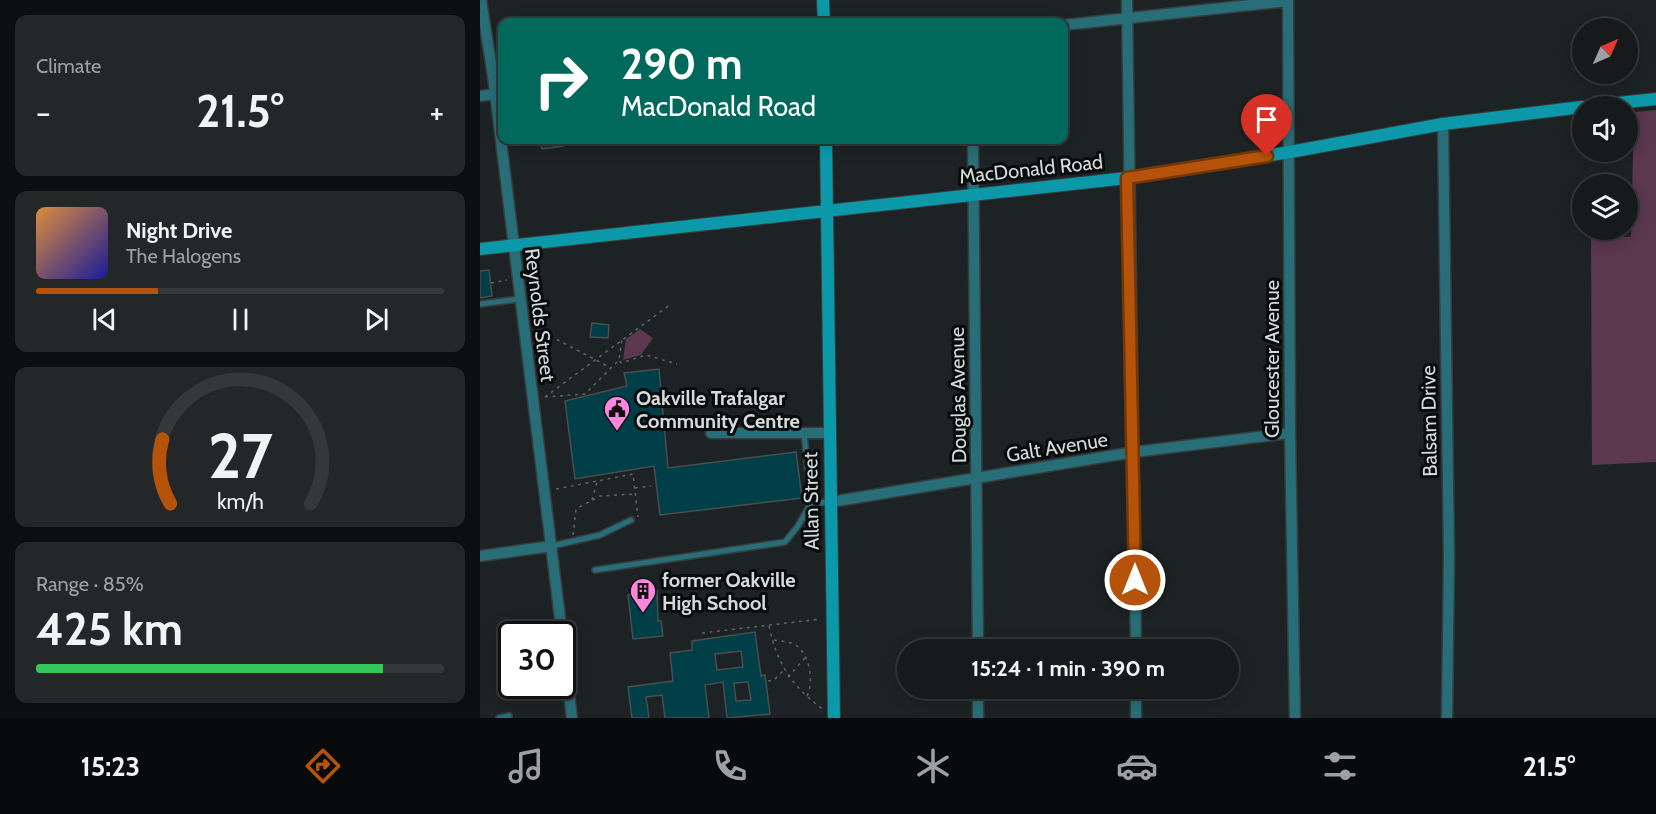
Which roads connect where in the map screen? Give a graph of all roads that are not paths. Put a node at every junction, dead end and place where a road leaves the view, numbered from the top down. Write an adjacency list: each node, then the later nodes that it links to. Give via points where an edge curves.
1 (481, 0): 8 (street, Reynolds Street)
2 (823, 0): 5 (street)
3 (1127, 0): 6 (street)
4 (1288, 1): 6 (street); 17 (street, Gloucester Avenue)
5 (824, 18)
6 (1127, 18): 7 (street); 18 (street)
7 (1068, 25)
8 (498, 93): 9 (street)
9 (480, 96)
10 (1656, 99): 11 (street)
11 (1638, 101)
12 (1572, 108): 13 (street, MacDonald Road)
13 (1443, 124): 17 (street, MacDonald Road); 50 (street, Balsam Drive, via 1449,556)
14 (503, 144): 21 (street, Reynolds Street)
15 (826, 144): 20 (street, Allan Street)
16 (973, 144): 19 (street, Douglas Avenue)
17 (1290, 152): 18 (street, MacDonald Road); 28 (street, Gloucester Avenue)
18 (1127, 178): 19 (street, MacDonald Road); 29 (street)
19 (972, 194): 20 (street, MacDonald Road); 30 (street, Douglas Avenue)
20 (827, 211): 21 (street, MacDonald Road); 27 (street, Allan Street)
21 (513, 245): 22 (street, MacDonald Road); 23 (street, Reynolds Street)
22 (480, 249)
23 (519, 299): 24 (lane); 34 (street, Reynolds Street)
24 (480, 304)
25 (711, 433): 26 (street)
26 (804, 433): 27 (street); 32 (lane)
27 (830, 433): 31 (street, Allan Street)
28 (1290, 433): 29 (street, Galt Avenue); 49 (street, Gloucester Avenue)
29 (1134, 452): 30 (street, Galt Avenue); 39 (street)
30 (978, 479): 31 (street, Galt Avenue); 38 (street, Douglas Avenue)
31 (831, 502): 32 (lane); 44 (street, Allan Street)
32 (811, 503): 36 (lane, via 785,542)
33 (631, 520): 34 (lane, via 600,535)
34 (552, 546): 35 (street); 37 (street, Reynolds Street)
35 (480, 556)
36 (595, 570)
37 (560, 621)
38 (978, 639)
39 (1136, 639)
40 (570, 699): 46 (street, Reynolds Street)
41 (978, 699): 47 (street)
42 (1136, 699): 48 (street)
43 (509, 716): 45 (lane)
44 (834, 717)
45 (499, 718)
46 (572, 718)
47 (978, 718)
48 (1136, 718)
49 (1295, 718)
50 (1447, 718)

